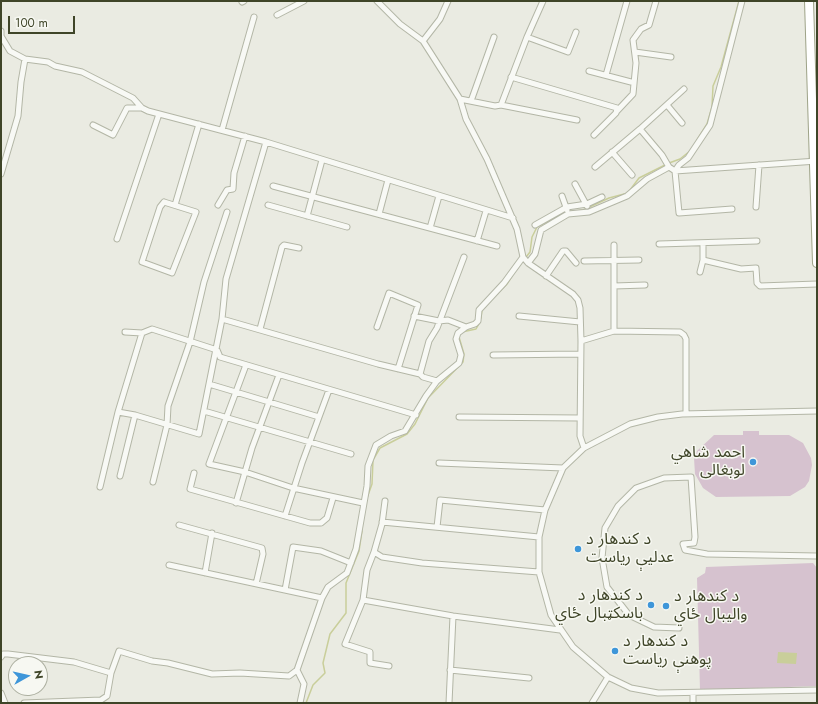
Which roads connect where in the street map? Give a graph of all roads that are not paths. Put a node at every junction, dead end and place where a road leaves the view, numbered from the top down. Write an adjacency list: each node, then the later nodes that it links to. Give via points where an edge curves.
1 (304, 1): 9 (street)
2 (448, 1): 17 (street, via 440,19)
3 (543, 1): 14 (street)
4 (627, 1): 22 (street)
5 (656, 1): 18 (street, via 650,25 641,29 633,40)
6 (742, 1): 48 (street, via 710,125 688,158)
7 (809, 1): 16 (highway)
8 (380, 2): 17 (street, via 400,24)
9 (277, 15)
10 (254, 17): 38 (street)
11 (1, 31): 13 (street)
12 (576, 32): 14 (street, via 568,52)
13 (1, 36): 20 (street, via 10,51)
14 (526, 36): 23 (street)
15 (494, 37): 27 (street)
16 (814, 39): 44 (highway)
17 (423, 41): 26 (street)
18 (635, 52): 19 (street); 31 (street, via 632,94)
19 (671, 57)
20 (25, 59): 30 (street, via 48,62 82,72 133,98); 49 (street, via 18,116)
21 (590, 71): 22 (street)
22 (606, 76): 24 (street)
23 (511, 77): 28 (street); 31 (street, via 617,108)
24 (631, 82)
25 (684, 89): 29 (street)
26 (460, 99): 27 (street); 71 (street, via 466,119)
27 (471, 101): 28 (street)
28 (500, 105): 33 (street)
29 (667, 105): 34 (street); 37 (street)
30 (142, 108): 32 (street); 36 (street, via 127,108 113,135)
31 (618, 112): 39 (street)
32 (159, 114): 35 (street); 75 (street)
33 (577, 120)
34 (682, 123)
35 (199, 124): 38 (street); 58 (street)
36 (93, 125)
37 (640, 129): 42 (street); 45 (street)
38 (222, 130): 40 (street)
39 (594, 135)
40 (245, 136): 41 (street); 60 (street, via 234,173 233,189 227,190)
41 (266, 142): 43 (street); 98 (street, via 226,279)
42 (612, 152): 47 (street); 50 (street)
43 (322, 160): 51 (street); 54 (street)
44 (816, 161): 46 (street); 90 (highway)
45 (667, 164): 48 (street); 67 (street, via 627,196)
46 (759, 165): 48 (street); 63 (street)
47 (595, 167)
48 (675, 171): 64 (street, via 679,213)
49 (1, 174)
50 (632, 175)
51 (388, 180): 55 (street); 68 (street)
52 (575, 184): 59 (street)
53 (273, 186): 54 (street)
54 (312, 196): 68 (street); 70 (street)
55 (439, 196): 65 (street); 74 (street)
56 (562, 196): 62 (street)
57 (602, 197): 59 (street)
58 (175, 204): 58 (street, via 164,202 160,207 142,262 168,272 172,272 176,266 196,212)
59 (587, 204): 62 (street); 67 (street)
60 (218, 205)
61 (268, 205): 70 (street)
62 (567, 207): 69 (street); 72 (street)
63 (756, 207)
64 (732, 209)
65 (486, 211): 71 (street); 76 (street)
66 (227, 212): 108 (street, via 204,282)
67 (589, 212): 69 (street)
68 (379, 214): 74 (street)
69 (568, 214): 84 (street, via 541,230 535,254)
70 (307, 216): 73 (street)
71 (513, 218): 84 (street)
72 (536, 225)
73 (348, 227)
74 (430, 228): 76 (street)
75 (117, 239)
76 (477, 241): 81 (street)
77 (757, 241): 79 (street)
78 (659, 244): 79 (street)
79 (703, 244): 86 (street)
80 (614, 245): 88 (street)
81 (497, 246)
82 (299, 248): 103 (street, via 284,245 282,247)
83 (464, 257): 99 (street)
84 (525, 260): 92 (street); 102 (street, via 479,310 478,321)
85 (639, 260): 88 (street)
86 (703, 260): 91 (street); 93 (street, via 741,269 756,268 760,286)
87 (584, 261): 88 (street)
88 (614, 261): 95 (street)
89 (576, 263): 92 (street, via 566,251 563,251)
90 (817, 263)
91 (700, 272)
92 (546, 276): 100 (street, via 578,300)
93 (817, 284)
94 (645, 285): 95 (street)
95 (614, 286): 104 (street)
96 (414, 316): 99 (street); 101 (street, via 417,304 390,293); 113 (street)
97 (520, 316): 100 (street)
98 (222, 318): 103 (street); 109 (street)
99 (439, 320): 102 (street, via 448,320); 114 (street, via 429,341)
100 (580, 322): 107 (street)
101 (377, 327)
102 (466, 327): 116 (street, via 458,333 456,339 461,355 459,363)
103 (260, 329): 113 (street)
104 (614, 331): 107 (street); 124 (street, via 680,332 684,335)
105 (124, 332): 106 (street)
106 (142, 333): 108 (street, via 152,329); 123 (street)
107 (581, 341): 110 (street)
108 (190, 342): 109 (street); 131 (street, via 168,406)
109 (216, 350): 112 (street, via 220,357); 117 (street)
110 (580, 354): 111 (street); 130 (street)
111 (493, 355)
112 (246, 365): 115 (street); 119 (street)
113 (398, 369): 114 (street)
114 (420, 374): 116 (street, via 423,378)
115 (279, 375): 118 (street); 120 (street)
116 (437, 382): 126 (street)
117 (209, 384): 119 (street); 121 (street)
118 (328, 390): 126 (street); 128 (street)
119 (236, 392): 120 (street); 127 (street)
120 (269, 402): 128 (street); 132 (street)
121 (204, 411): 127 (street); 131 (street, via 199,434)
122 (817, 411): 124 (street)
123 (118, 412): 125 (street); 142 (street)
124 (686, 414): 134 (street, via 630,424)
125 (135, 415): 131 (street); 140 (street)
126 (416, 415): 147 (street, via 405,431 376,445 368,466 368,486)
127 (227, 417): 132 (street); 138 (street, via 209,464)
128 (319, 417): 133 (street)
129 (458, 417): 130 (street)
130 (580, 418): 134 (street, via 580,436)
131 (167, 425): 141 (street)
132 (260, 427): 133 (street); 138 (street)
133 (310, 442): 135 (street); 143 (street)
134 (584, 448): 137 (street)
135 (351, 454)
136 (439, 463): 137 (street)
137 (563, 468): 148 (street)
138 (245, 472): 143 (street); 146 (street)
139 (194, 473): 146 (street, via 190,489)
140 (120, 476)
141 (153, 482)
142 (100, 487)
143 (294, 488): 144 (street); 149 (street)
144 (333, 498): 147 (street); 149 (street, via 327,518 321,523 310,523)
145 (384, 501): 150 (street)
146 (236, 503): 149 (street)
147 (363, 503): 157 (street, via 356,549)
148 (545, 510): 152 (street, via 440,500); 154 (street)
149 (285, 516)
150 (382, 522): 152 (street); 155 (street)
151 (179, 524): 153 (street)
152 (437, 527): 154 (street)
153 (212, 533): 160 (street); 161 (street, via 262,548)
154 (539, 537): 159 (street)
155 (374, 552): 159 (street, via 382,557 422,563); 164 (street, via 367,570)
156 (817, 556): 166 (street, via 707,554 685,550 683,544 694,543 695,537 691,477 664,478 636,488 618,506 605,528 602,558 607,587 629,615 654,627)
157 (351, 563): 162 (street, via 321,552 293,547); 163 (street, via 347,573 328,587)
158 (169, 565): 160 (street)
159 (539, 572): 167 (street, via 551,615)
160 (206, 573): 161 (street)
161 (256, 584): 162 (street)
162 (285, 590): 163 (street)
163 (322, 598): 170 (street)
164 (363, 600): 165 (street); 169 (street, via 345,644 370,652 370,663)
165 (453, 616): 167 (street); 171 (street)
166 (679, 628)
167 (560, 630): 174 (street, via 573,647)
168 (1, 657): 172 (street, via 8,654 74,662)
169 (389, 666)
170 (297, 670): 172 (street, via 288,676 212,674 119,651); 180 (street, via 304,684)
171 (450, 670): 173 (street); 181 (street)
172 (111, 673): 179 (street, via 107,696 101,700)
173 (529, 678)
174 (608, 678): 177 (street, via 631,688 658,693); 182 (street)
175 (817, 690): 177 (street)
176 (1, 692): 178 (street)
177 (693, 693): 183 (street)
178 (6, 703)
179 (24, 703)
180 (300, 703)
181 (449, 703)
182 (592, 703)
183 (693, 703)

